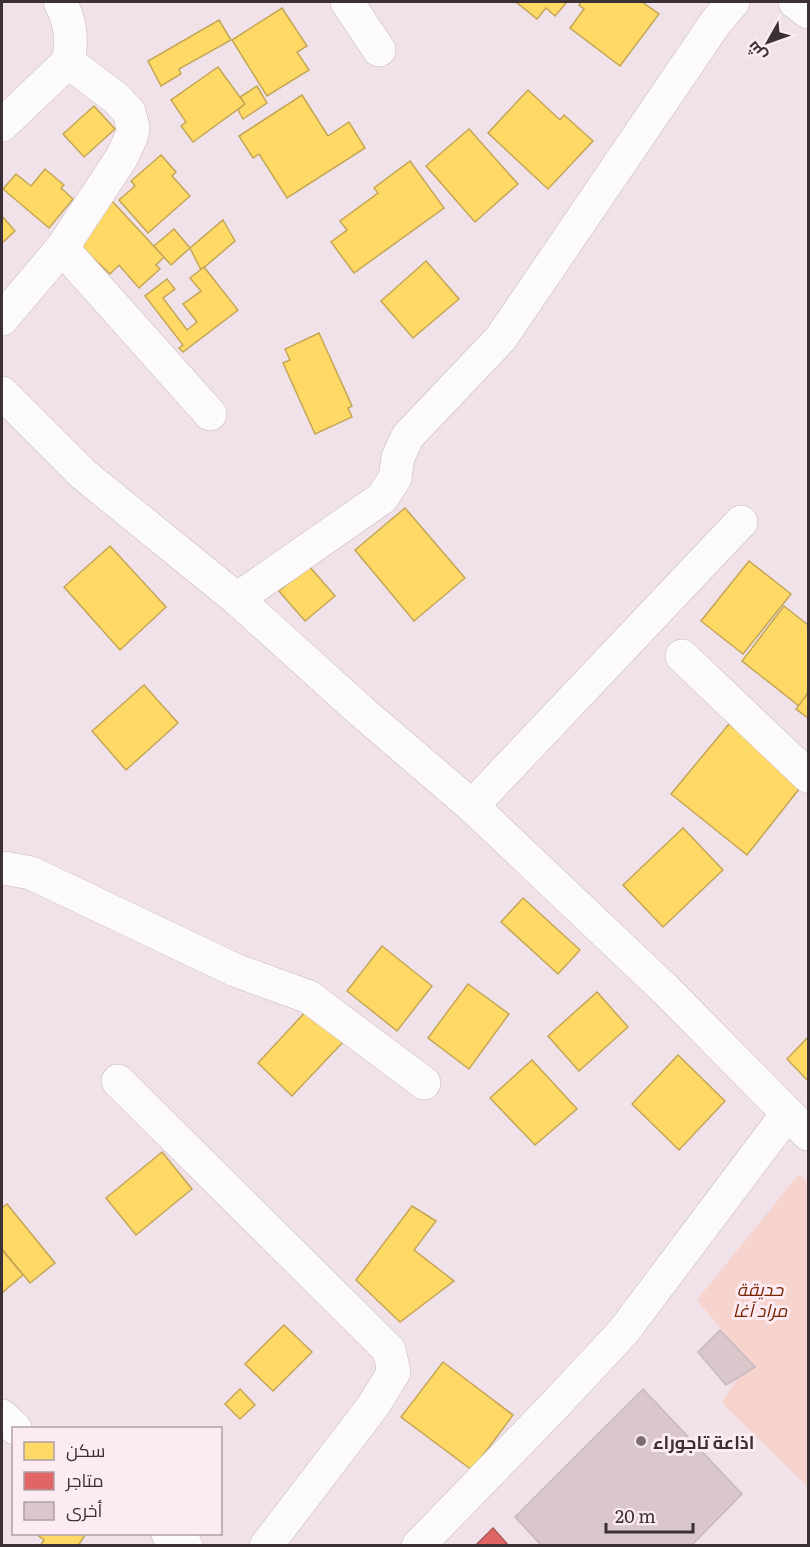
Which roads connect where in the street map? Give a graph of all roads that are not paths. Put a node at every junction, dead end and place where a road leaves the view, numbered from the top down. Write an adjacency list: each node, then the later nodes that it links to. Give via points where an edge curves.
1 (347, 2): 6 (street)
2 (733, 2): 14 (street, via 501,338 408,436 398,458 395,478 382,498)
3 (795, 2): 5 (street)
4 (68, 5): 7 (street)
5 (808, 12)
6 (379, 50)
7 (68, 62): 8 (street); 9 (street, via 116,98 129,112 133,127 122,157)
8 (2, 125)
9 (62, 248): 10 (street); 12 (street)
10 (2, 319)
11 (2, 393): 14 (street, via 82,474)
12 (210, 414)
13 (741, 522): 17 (street)
14 (237, 599): 17 (street)
15 (682, 656): 16 (street)
16 (808, 776)
17 (472, 806): 21 (street, via 666,990)
18 (2, 869): 20 (street, via 31,873 235,970 309,997)
19 (118, 1082): 26 (street, via 389,1350 394,1372 373,1406)
20 (424, 1083)
21 (798, 1124): 27 (street, via 623,1332)
22 (2, 1416): 23 (street)
23 (14, 1427)
24 (171, 1535): 25 (street)
25 (186, 1545)
26 (266, 1545)
27 (418, 1545)

